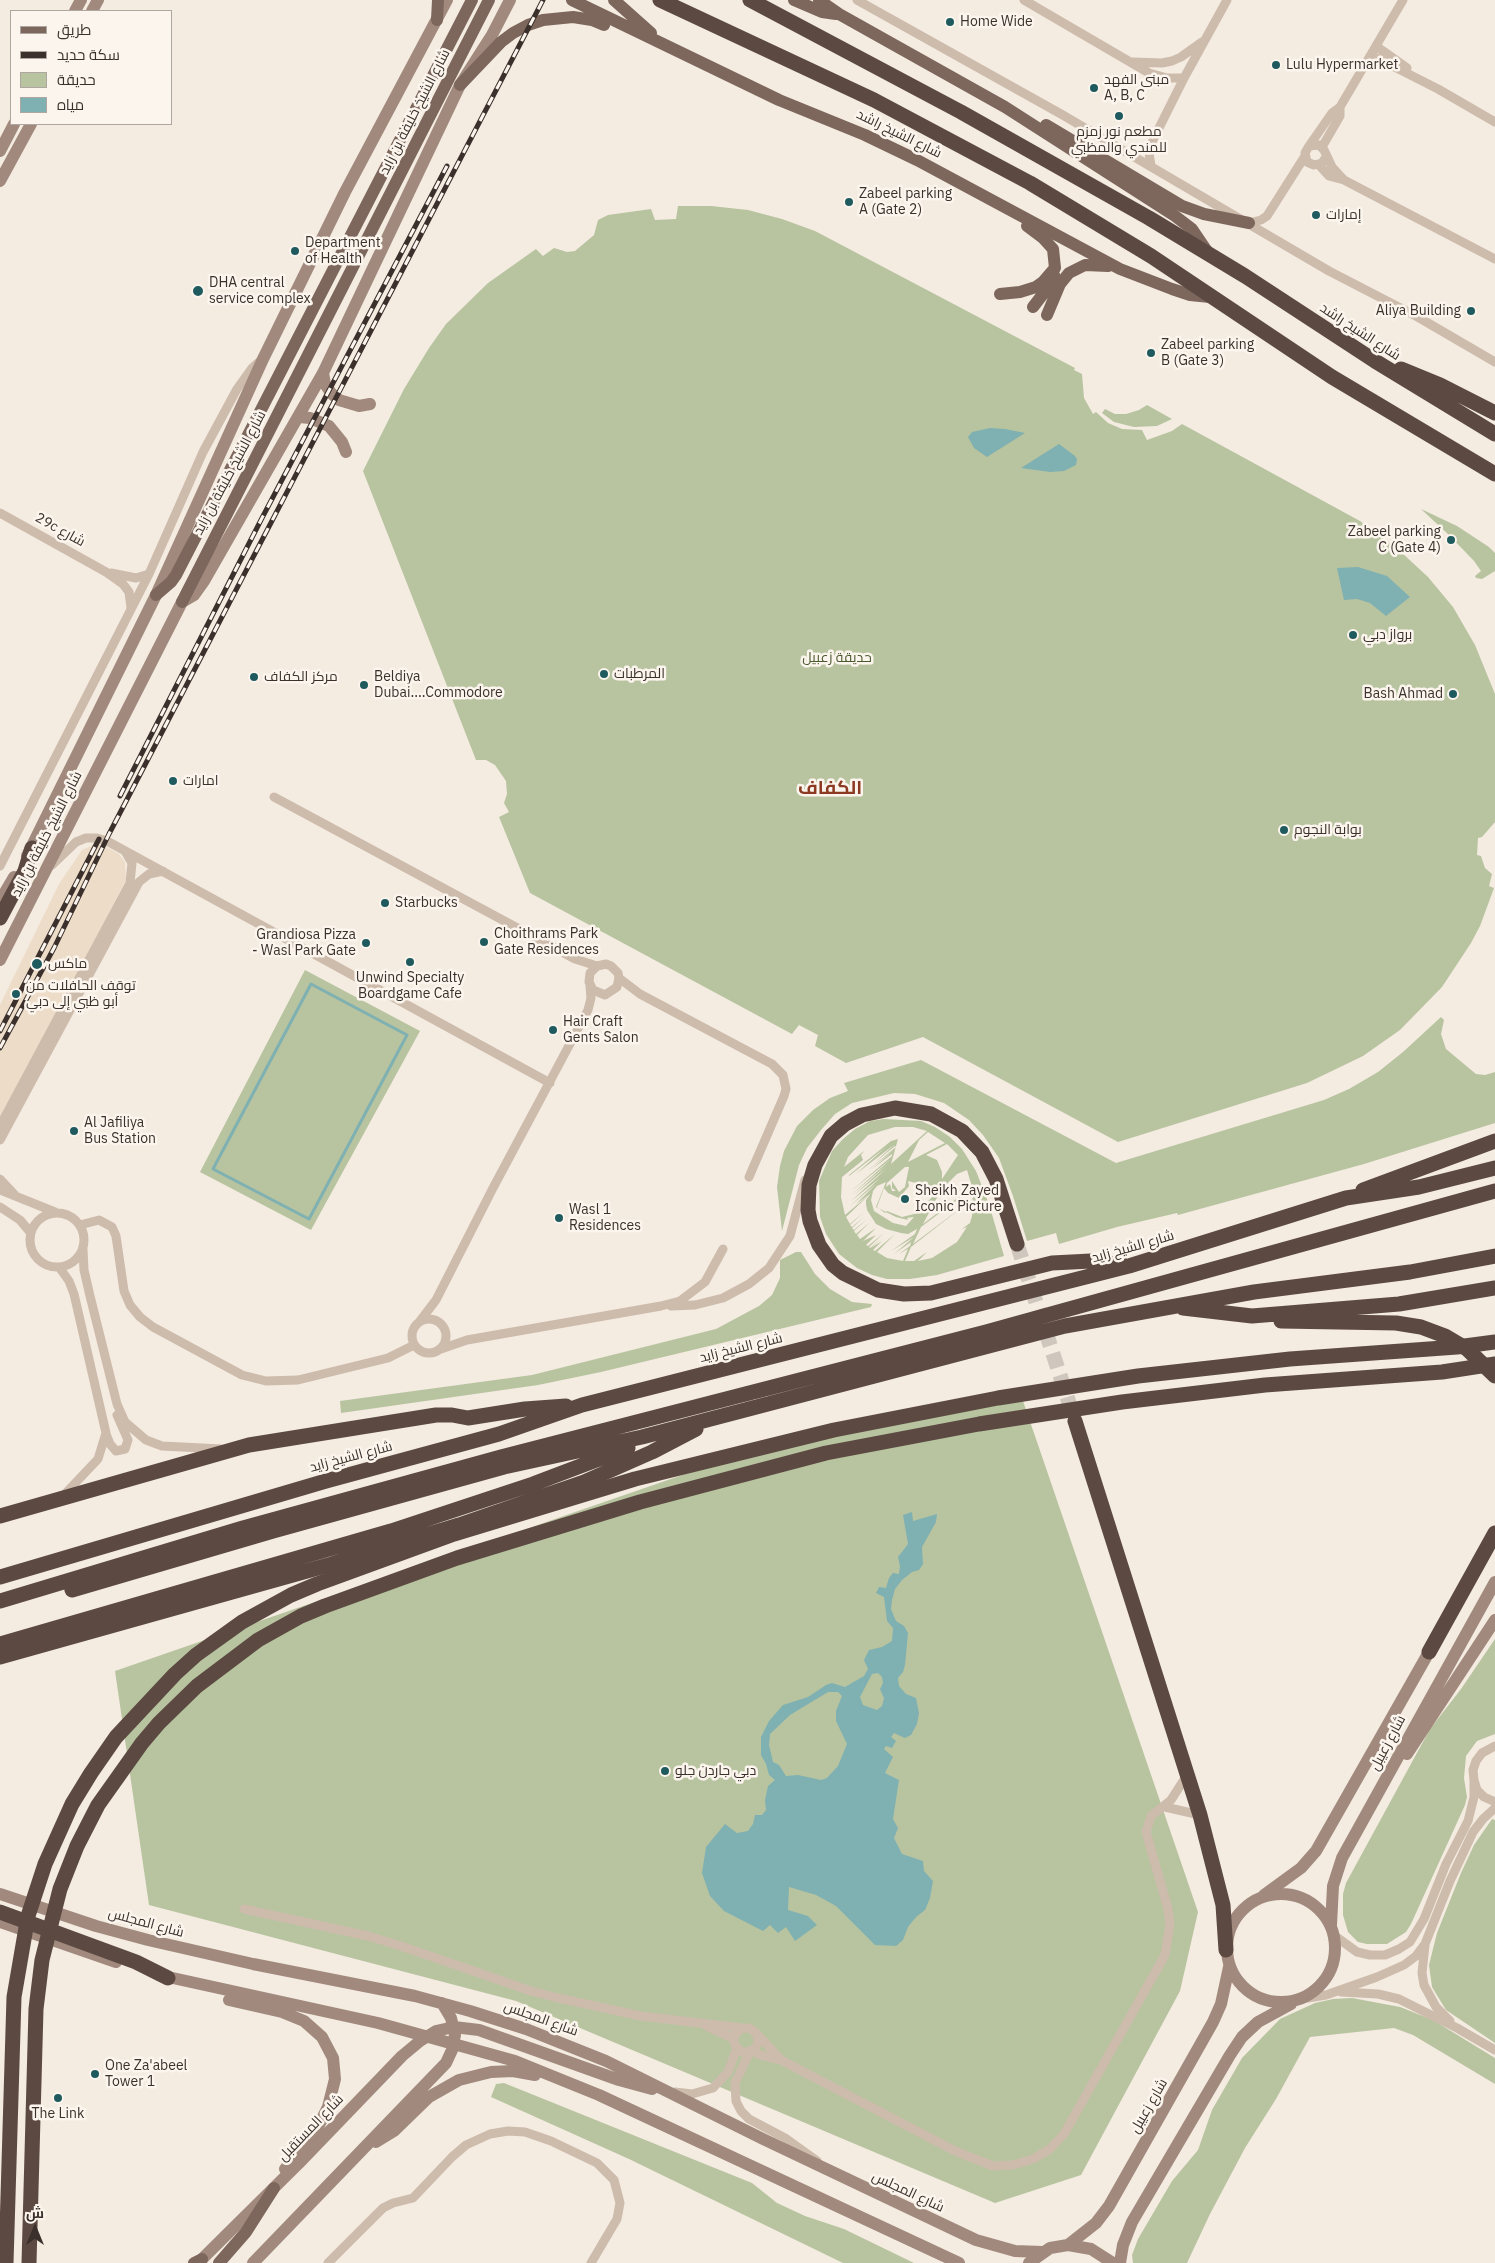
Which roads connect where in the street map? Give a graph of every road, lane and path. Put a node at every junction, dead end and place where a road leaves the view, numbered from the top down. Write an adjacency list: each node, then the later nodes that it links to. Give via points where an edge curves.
1 (438, 0): 18 (main road)
2 (447, 0): 18 (main road)
3 (472, 0): 63 (main road, شارع الشيخ خليفة بن زايد, via 176,575)
4 (489, 0): 64 (main road, شارع الشيخ خليفة بن زايد)
5 (510, 0): 25 (main road)
6 (572, 0): 19 (main road, شارع الشيخ راشد, via 600,16)
7 (589, 0): 19 (main road)
8 (614, 0): 21 (main road)
9 (660, 0): 47 (highway, شارع الشيخ راشد, via 874,100 979,154 1119,236)
10 (750, 0): 42 (highway, شارع الشيخ راشد, via 1026,148)
11 (794, 0): 17 (main road, via 822,12)
12 (819, 0): 17 (main road, شارع الشيخ راشد)
13 (857, 0): 37 (street)
14 (1024, 0): 23 (street)
15 (1227, 0): 20 (street)
16 (1403, 0): 22 (street)
17 (839, 14): 27 (main road, شارع الشيخ راشد)
18 (437, 20): 50 (main road, via 345,192)
19 (617, 21): 21 (main road, شارع الشيخ راشد)
20 (1206, 39): 23 (street, via 1172,61); 24 (street)
21 (666, 46): 25 (main road, via 584,18 543,20 513,32); 40 (main road, شارع الشيخ راشد, via 779,100 865,135)
22 (1374, 51): 26 (street); 28 (street)
23 (1133, 62): 24 (street, via 1158,76)
24 (1184, 78): 37 (street, via 1150,146)
25 (460, 85): 53 (main road)
26 (1340, 107): 31 (street, via 1332,113); 32 (street, via 1340,116)
27 (1011, 111): 41 (main road, via 1036,119 1182,206); 42 (main road, شارع الشيخ راشد, via 1184,222)
28 (1495, 122)
29 (13, 125): 33 (main road)
30 (30, 125): 39 (main road)
31 (1309, 146): 32 (street); 34 (street)
32 (1322, 147): 35 (street)
33 (0, 151)
34 (1305, 156): 36 (street, via 1309,164); 41 (street, via 1267,216)
35 (1326, 157): 36 (street); 38 (street)
36 (1319, 165): 38 (street, via 1328,176)
37 (1151, 166): 41 (street)
38 (1344, 180): 43 (street)
39 (0, 181)
40 (1020, 216): 44 (main road, via 1029,229 1053,249); 45 (main road, شارع الشيخ راشد)
41 (1249, 224): 52 (street)
42 (1209, 254): 51 (highway, شارع الشيخ راشد)
43 (1495, 259)
44 (1055, 268): 46 (main road, via 1036,287); 48 (main road, via 1050,285)
45 (1120, 268): 47 (main road, شارع الشيخ راشد, via 1190,295); 49 (main road, via 1085,265 1069,273 1060,284)
46 (1000, 294)
47 (1210, 297): 59 (highway, شارع الشيخ راشد, via 1339,382)
48 (1033, 307)
49 (1047, 315)
50 (263, 359): 62 (street, via 237,389 203,452); 63 (main road)
51 (1375, 361): 55 (highway, via 1424,378); 57 (highway, شارع الشيخ راشد)
52 (1495, 362)
53 (323, 373): 54 (main road, via 325,384 339,400 360,406); 56 (main road)
54 (370, 404)
55 (1495, 413)
56 (299, 417): 58 (main road, via 329,426); 64 (main road, via 201,587)
57 (1495, 434)
58 (346, 452)
59 (1495, 474)
60 (0, 512): 61 (street, 29c شارع)
61 (106, 572): 62 (street, 29c شارع, via 131,577); 65 (street, 29c شارع, via 129,592)
62 (149, 574): 65 (street)
63 (156, 595): 67 (main road, شارع الشيخ خليفة بن زايد)
64 (182, 602): 71 (main road, شارع الشيخ خليفة بن زايد)
65 (131, 608): 69 (street)
66 (274, 797): 74 (street)
67 (32, 848): 72 (main road, شارع الشيخ خليفة بن زايد); 73 (highway, via 28,866)
68 (123, 849): 70 (street); 71 (street, via 96,838 86,838 76,842); 83 (street, via 132,863 130,883)
69 (0, 866)
70 (163, 871): 82 (street); 84 (street, via 149,874 139,882)
71 (43, 874): 75 (main road, شارع الشيخ خليفة بن زايد)
72 (0, 901)
73 (0, 918)
74 (575, 959): 76 (street); 78 (street)
75 (0, 960)
76 (596, 966): 77 (street, via 611,966); 78 (street)
77 (619, 978): 79 (street, via 617,987); 80 (street)
78 (590, 982): 79 (street, via 596,992); 81 (street)
79 (609, 993): 80 (street); 81 (street)
80 (640, 994): 88 (street, via 772,1064 783,1075 784,1096)
81 (588, 1010): 82 (street)
82 (550, 1083): 105 (street)
83 (0, 1126)
84 (0, 1140)
85 (1495, 1141): 92 (highway)
86 (819, 1155): 98 (highway, via 838,1130 853,1118 871,1112 907,1109 942,1118 962,1131 982,1152 996,1178); 102 (highway, via 808,1198 814,1233 833,1265 843,1274 866,1285 891,1292 918,1294 1052,1263 1090,1261); 106 (street, via 804,1184 790,1236 769,1268 723,1298 695,1305)
87 (1495, 1168): 92 (highway, شارع الشيخ زايد, via 1419,1187)
88 (749, 1177)
89 (0, 1179): 93 (street)
90 (0, 1190): 93 (street)
91 (1495, 1191): 132 (highway, via 986,1332 242,1528)
92 (1346, 1198): 102 (highway, شارع الشيخ زايد)
93 (18, 1199): 95 (street)
94 (0, 1207): 97 (street, via 20,1220)
95 (56, 1212): 96 (street, via 74,1218); 97 (street, via 36,1221)
96 (80, 1225): 99 (street, via 84,1233); 114 (street, via 99,1220 112,1227 124,1291 140,1317 242,1375 266,1381 298,1380 388,1358)
97 (30, 1232): 103 (street, via 32,1252 38,1260 48,1266)
98 (1016, 1244)
99 (82, 1249): 103 (street, via 74,1262); 120 (street, via 87,1283)
100 (723, 1249): 106 (street, via 697,1290 680,1301)
101 (1495, 1256): 107 (highway, via 1410,1272)
102 (1129, 1266): 121 (highway, شارع الشيخ زايد)
103 (59, 1267): 125 (street, via 74,1294)
104 (1495, 1288): 108 (highway, via 1399,1304)
105 (436, 1300): 109 (street); 110 (street)
106 (661, 1306): 112 (street)
107 (1172, 1306): 108 (highway); 122 (highway, via 1022,1336)
108 (1252, 1316): 119 (highway, via 1292,1322 1389,1322 1421,1327 1457,1342)
109 (420, 1321): 110 (street); 114 (street, via 414,1326)
110 (437, 1321): 111 (street)
111 (446, 1331): 112 (street); 115 (street)
112 (467, 1340): 115 (street)
113 (1495, 1342): 179 (highway, bridge, via 1290,1359 1138,1376 998,1398 834,1430 635,1479 454,1534 317,1584 242,1622 196,1655 122,1730 83,1785 45,1864 26,1925 14,1998)
114 (414, 1345): 115 (street, via 427,1354)
115 (441, 1349)
116 (1495, 1364): 117 (highway, bridge)
117 (1473, 1368): 118 (highway, bridge); 180 (highway, bridge, via 1274,1384 1122,1402 979,1424 826,1453 640,1502 457,1558 325,1606 258,1640 197,1686 142,1742 98,1805 66,1875 47,1936 36,2009)
118 (1495, 1369)
119 (1495, 1376)
120 (117, 1404): 125 (street, via 119,1420 128,1440 126,1449 116,1451); 126 (street, via 131,1429 154,1443)
121 (582, 1405): 126 (highway, via 468,1418 436,1415); 130 (highway, شارع الشيخ زايد, via 499,1434)
122 (717, 1418): 124 (highway); 137 (highway, via 618,1468 553,1494 341,1562)
123 (1075, 1421): 139 (highway)
124 (672, 1430): 133 (highway, via 504,1467); 135 (highway, via 603,1459 445,1514)
125 (106, 1434): 127 (street, via 98,1459)
126 (231, 1449): 127 (highway)
127 (60, 1498): 128 (highway)
128 (0, 1516)
129 (1495, 1533): 136 (highway)
130 (0, 1577)
131 (1495, 1582): 141 (main road, شارع زعيبل, via 1402,1746)
132 (0, 1601)
133 (0, 1611)
134 (1495, 1620): 141 (main road)
135 (0, 1644)
136 (1429, 1652): 147 (main road, شارع زعيبل, via 1316,1851 1301,1868)
137 (0, 1657)
138 (1495, 1746): 140 (street, via 1482,1753 1476,1761)
139 (1188, 1775): 143 (street); 145 (highway)
140 (1474, 1780): 142 (street, via 1484,1797); 151 (street, via 1468,1821 1424,1919 1410,1942 1385,1955 1370,1955 1356,1952)
141 (1377, 1797): 151 (main road, شارع زعيبل, via 1336,1872 1331,1901)
142 (1495, 1802)
143 (1165, 1806): 145 (street); 170 (street, via 1151,1816 1146,1832 1168,1909 1170,1932 1165,1955 1064,2134 1050,2149 1013,2165 993,2166 956,2151)
144 (1495, 1808): 152 (street, via 1473,1832)
145 (1200, 1815): 153 (highway, via 1223,1905)
146 (0, 1894): 158 (main road, شارع المجلس, via 96,1926 200,1953)
147 (1261, 1898): 151 (main road, via 1277,1894 1294,1895 1309,1901 1322,1911); 153 (main road, via 1246,1906 1235,1919 1228,1934)
148 (244, 1909): 159 (street, via 404,1946 531,1991 641,2016)
149 (0, 1912): 155 (highway, via 136,1962)
150 (0, 1922): 155 (main road)
151 (1333, 1931): 157 (main road, via 1336,1952 1333,1967 1315,1992)
152 (1425, 1944): 156 (street, via 1404,1965); 162 (street, via 1424,1985 1436,2007)
153 (1226, 1950): 154 (main road)
154 (1230, 1966): 157 (main road, via 1237,1981 1249,1993 1272,2002); 176 (main road, شارع زعيبل, via 1213,2022 1109,2206 1096,2223)
155 (168, 1978): 163 (main road, via 323,2010); 175 (main road, via 195,1991 297,2017 317,2031 330,2051 335,2079 328,2107 316,2131 292,2159)
156 (1338, 1992): 157 (street); 162 (street, via 1378,1994 1399,1999)
157 (1299, 2000): 188 (main road, via 1258,2022 1242,2037 1132,2222)
158 (442, 2003): 160 (main road); 172 (main road, شارع المجلس, via 553,2039)
159 (701, 2024): 161 (street); 165 (street)
160 (454, 2027): 163 (main road, شارع المستقبل); 166 (main road); 172 (main road, شارع المستقبل, via 479,2030 631,2084)
161 (742, 2028): 164 (street, via 753,2030); 165 (street)
162 (1457, 2028): 168 (street)
163 (428, 2036): 166 (main road); 175 (main road, شارع المستقبل, via 402,2056)
164 (758, 2036): 169 (street, via 758,2043); 170 (street)
165 (734, 2039): 167 (street)
166 (454, 2043): 171 (main road); 173 (main road, via 442,2068)
167 (737, 2048): 169 (street); 172 (street, via 728,2072 713,2088 692,2094)
168 (1495, 2050)
169 (750, 2051): 170 (street); 174 (street, via 735,2083 736,2100 741,2111 750,2120 796,2145)
170 (781, 2060)
171 (571, 2082): 173 (main road, via 513,2071 469,2076 438,2090 388,2136); 185 (main road)
172 (667, 2091): 174 (main road, شارع المجلس)
173 (367, 2146): 182 (main road)
174 (826, 2170): 177 (main road, شارع المجلس, via 976,2240 1015,2251)
175 (274, 2188): 178 (main road, شارع المستقبل); 181 (main road, via 251,2225)
176 (1068, 2245): 177 (main road); 187 (main road, via 1092,2248)
177 (1042, 2252): 186 (main road)
178 (198, 2262)
179 (6, 2263)
180 (29, 2263)
181 (219, 2263)
182 (253, 2263)
183 (328, 2263): 184 (street, via 383,2208 417,2195 466,2145 490,2134 508,2132 525,2132 551,2141 598,2163 614,2180 620,2203 617,2219)
184 (591, 2263)
185 (959, 2263)
186 (1029, 2263)
187 (1113, 2263)
188 (1120, 2263)

